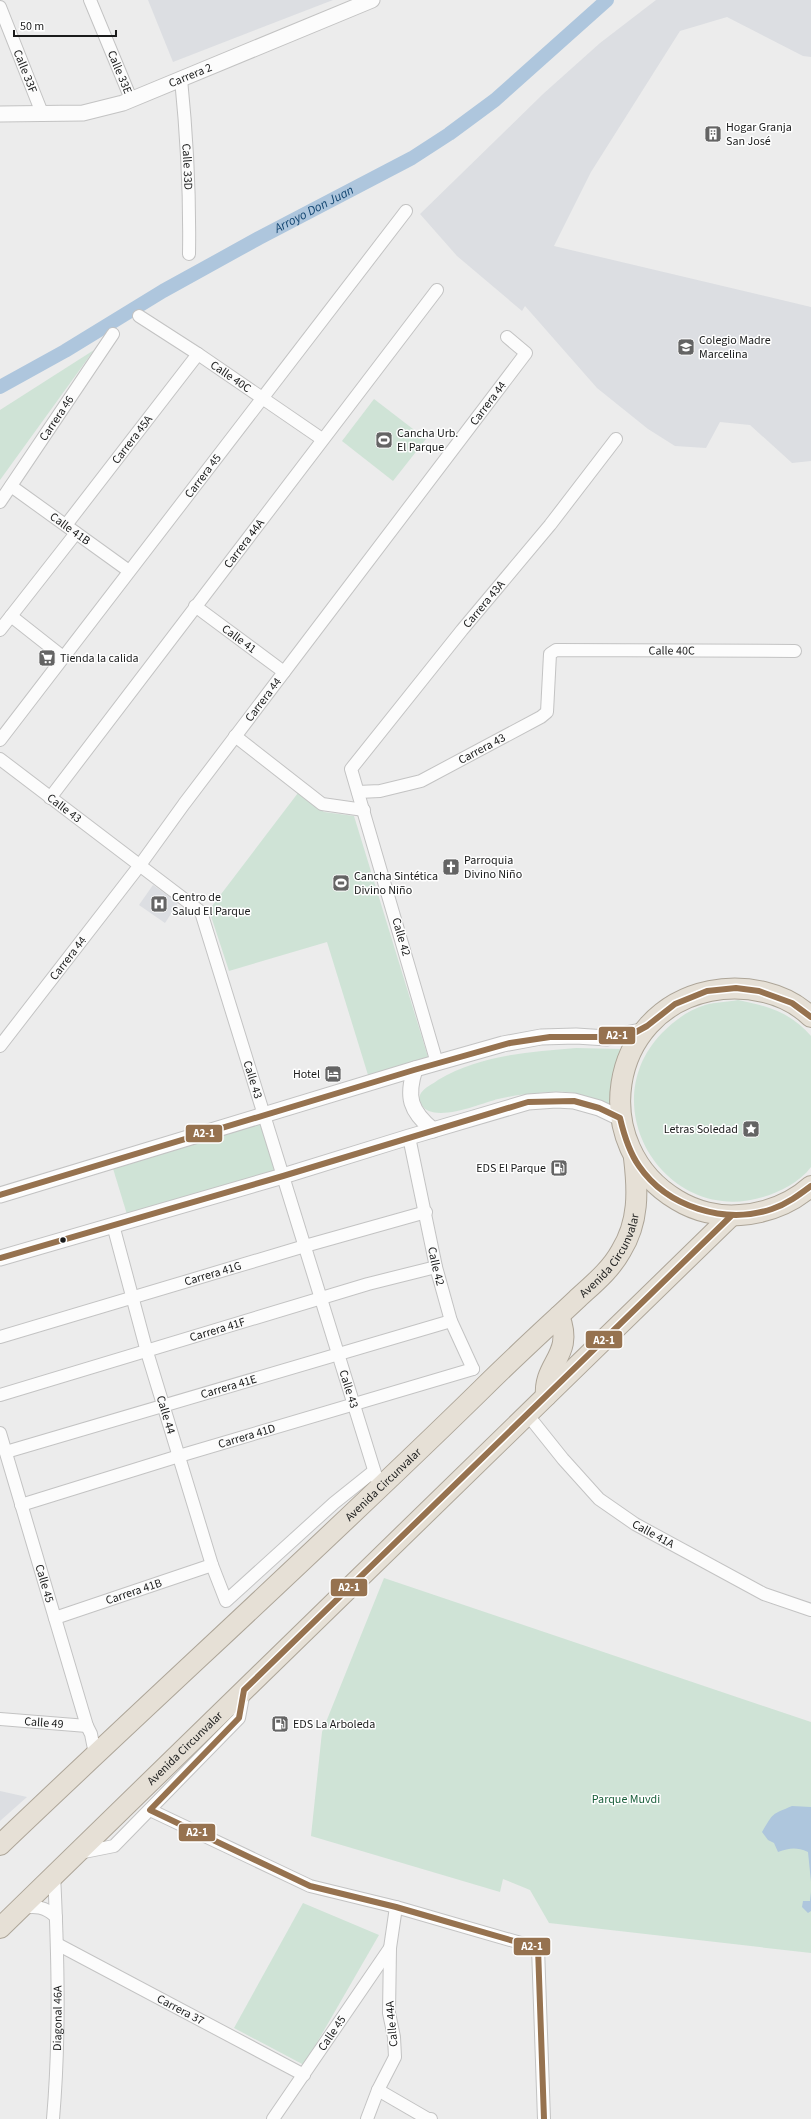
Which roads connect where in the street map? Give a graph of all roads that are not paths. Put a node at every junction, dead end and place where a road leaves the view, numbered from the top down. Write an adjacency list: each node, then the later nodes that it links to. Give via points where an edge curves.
1 (90, 0): 5 (street, Calle 33E)
2 (372, 0): 4 (street, Carrera 2)
3 (0, 7): 6 (street, Calle 33F)
4 (181, 79): 5 (street, Carrera 2); 9 (street, Calle 33D, via 188,145)
5 (132, 99): 6 (street, Carrera 2, via 83,113)
6 (42, 113): 7 (street, Carrera 2)
7 (0, 114)
8 (406, 211): 15 (street, Carrera 45)
9 (189, 254)
10 (437, 290): 16 (street, Carrera 44A)
11 (139, 316): 14 (street, Calle 40C)
12 (113, 334): 18 (street, Carrera 46)
13 (507, 336): 28 (street, Carrera 44, via 526,353)
14 (198, 354): 15 (street, Calle 40C); 20 (street, Carrera 45A)
15 (263, 398): 16 (street, Calle 40C); 21 (street, Carrera 45)
16 (322, 439): 22 (street, Carrera 44A)
17 (616, 439): 32 (street, Carrera 43A, via 550,525)
18 (11, 486): 19 (street, Carrera 46); 20 (street, Calle 41B)
19 (0, 502)
20 (71, 529): 21 (street, Calle 41B); 23 (street, Carrera 45A)
21 (129, 571): 27 (street, Carrera 45)
22 (195, 606): 28 (street, Calle 41); 34 (street, Carrera 44A)
23 (11, 616): 24 (street, Carrera 45A); 27 (street)
24 (0, 630)
25 (795, 651): 26 (street, Calle 40C, via 556,650)
26 (550, 654): 33 (street, Carrera 43, via 547,712 421,781 380,791)
27 (63, 657): 30 (street, Carrera 45)
28 (284, 672): 29 (street, Carrera 44)
29 (235, 736): 35 (street, via 322,804); 36 (street, Carrera 44)
30 (0, 740)
31 (0, 759): 34 (street, Calle 43)
32 (351, 769): 33 (street, Calle 42)
33 (358, 792): 35 (street, Calle 42)
34 (50, 798): 36 (street, Calle 43)
35 (364, 810): 40 (street, Calle 42)
36 (140, 865): 39 (street, Carrera 44); 42 (street, Calle 43, via 201,912)
37 (810, 1015): 38 (highway, via 788,1001 767,993 745,988 722,988 700,993 679,1002 661,1014)
38 (645, 1030): 40 (street, via 607,1038 541,1037 503,1044); 43 (highway, via 632,1050 623,1072)
39 (0, 1046)
40 (437, 1063): 41 (street)
41 (415, 1069): 42 (street); 44 (street, via 410,1086 412,1103 419,1119)
42 (265, 1116): 47 (street, Calle 43); 49 (street)
43 (620, 1118): 44 (street, via 599,1108 574,1101 556,1100 528,1102); 46 (highway)
44 (433, 1130): 45 (street)
45 (409, 1136): 47 (street); 50 (street, Calle 42)
46 (634, 1158): 51 (highway, via 648,1177 665,1193 685,1205 708,1213); 58 (highway, Avenida Circunvalar, via 638,1188 631,1232 621,1252 605,1273)
47 (283, 1176): 52 (street); 53 (street, Calle 43)
48 (811, 1186): 51 (highway, via 781,1206 757,1214)
49 (0, 1195)
50 (426, 1212): 53 (street, Carrera 41G); 55 (street, Calle 42)
51 (731, 1216): 66 (highway, Avenida Circunvalar)
52 (113, 1225): 54 (street); 56 (street, Calle 44)
53 (305, 1246): 56 (street, Carrera 41G); 57 (street, Calle 43)
54 (0, 1258)
55 (436, 1267): 57 (street, Carrera 41F); 59 (street, Calle 42)
56 (133, 1297): 60 (street, Carrera 41G); 61 (street, Calle 44)
57 (321, 1298): 61 (street, Carrera 41F); 62 (street, Calle 43)
58 (559, 1316): 64 (highway, Avenida Circunvalar); 66 (highway, via 565,1337 561,1352 547,1379)
59 (451, 1321): 62 (street, Carrera 41E); 63 (street, Calle 42)
60 (0, 1338)
61 (147, 1352): 65 (street, Carrera 41F); 68 (street, Calle 44)
62 (338, 1353): 67 (street, Calle 43); 68 (street, Carrera 41E)
63 (472, 1368): 64 (street); 67 (street, Carrera 41D)
64 (494, 1377): 73 (highway, Avenida Circunvalar)
65 (0, 1395)
66 (546, 1396): 69 (highway, Avenida Circunvalar)
67 (354, 1405): 72 (street, Carrera 41D); 73 (street, Calle 43)
68 (163, 1406): 71 (street, Carrera 41E); 72 (street, Calle 44)
69 (527, 1414): 76 (street, Calle 41A, via 563,1459 600,1498 630,1519 764,1594); 78 (highway, Avenida Circunvalar)
70 (0, 1433): 71 (street, Calle 45)
71 (6, 1452): 74 (street, Calle 45)
72 (179, 1456): 74 (street, Carrera 41D); 75 (street, Calle 44)
73 (377, 1480): 75 (street, Calle 44, via 328,1509 226,1601); 81 (highway, Avenida Circunvalar)
74 (21, 1505): 77 (street, Calle 45)
75 (212, 1565): 77 (street, Carrera 41B)
76 (811, 1610)
77 (55, 1618): 80 (street, Calle 45)
78 (244, 1690): 83 (street, via 239,1718); 85 (highway, Avenida Circunvalar)
79 (0, 1719): 80 (street, Calle 49)
80 (89, 1730): 81 (street); 82 (street, Calle 45)
81 (115, 1736): 82 (highway, Avenida Circunvalar)
82 (95, 1754): 84 (highway, Avenida Circunvalar)
83 (150, 1810): 85 (street, via 114,1846); 87 (street, via 310,1886)
84 (0, 1845)
85 (77, 1853): 86 (highway, Avenida Circunvalar)
86 (54, 1874): 88 (highway, Avenida Circunvalar); 89 (street, Diagonal 46A)
87 (396, 1907): 92 (street, Calle 44A); 99 (street, via 538,1948)
88 (20, 1908): 89 (street, via 37,1906); 90 (highway, Avenida Circunvalar)
89 (56, 1917): 91 (street, Diagonal 46A)
90 (0, 1928)
91 (57, 1944): 93 (street, Carrera 37); 95 (street, Diagonal 46A, via 56,2080)
92 (390, 1948): 93 (street, Calle 45); 94 (street, Calle 44A, via 389,2013 395,2057)
93 (304, 2075): 96 (street, Calle 45)
94 (378, 2090): 97 (street, Calle 44A); 98 (street)
95 (53, 2119)
96 (273, 2119)
97 (368, 2119)
98 (431, 2119)
99 (544, 2119)

